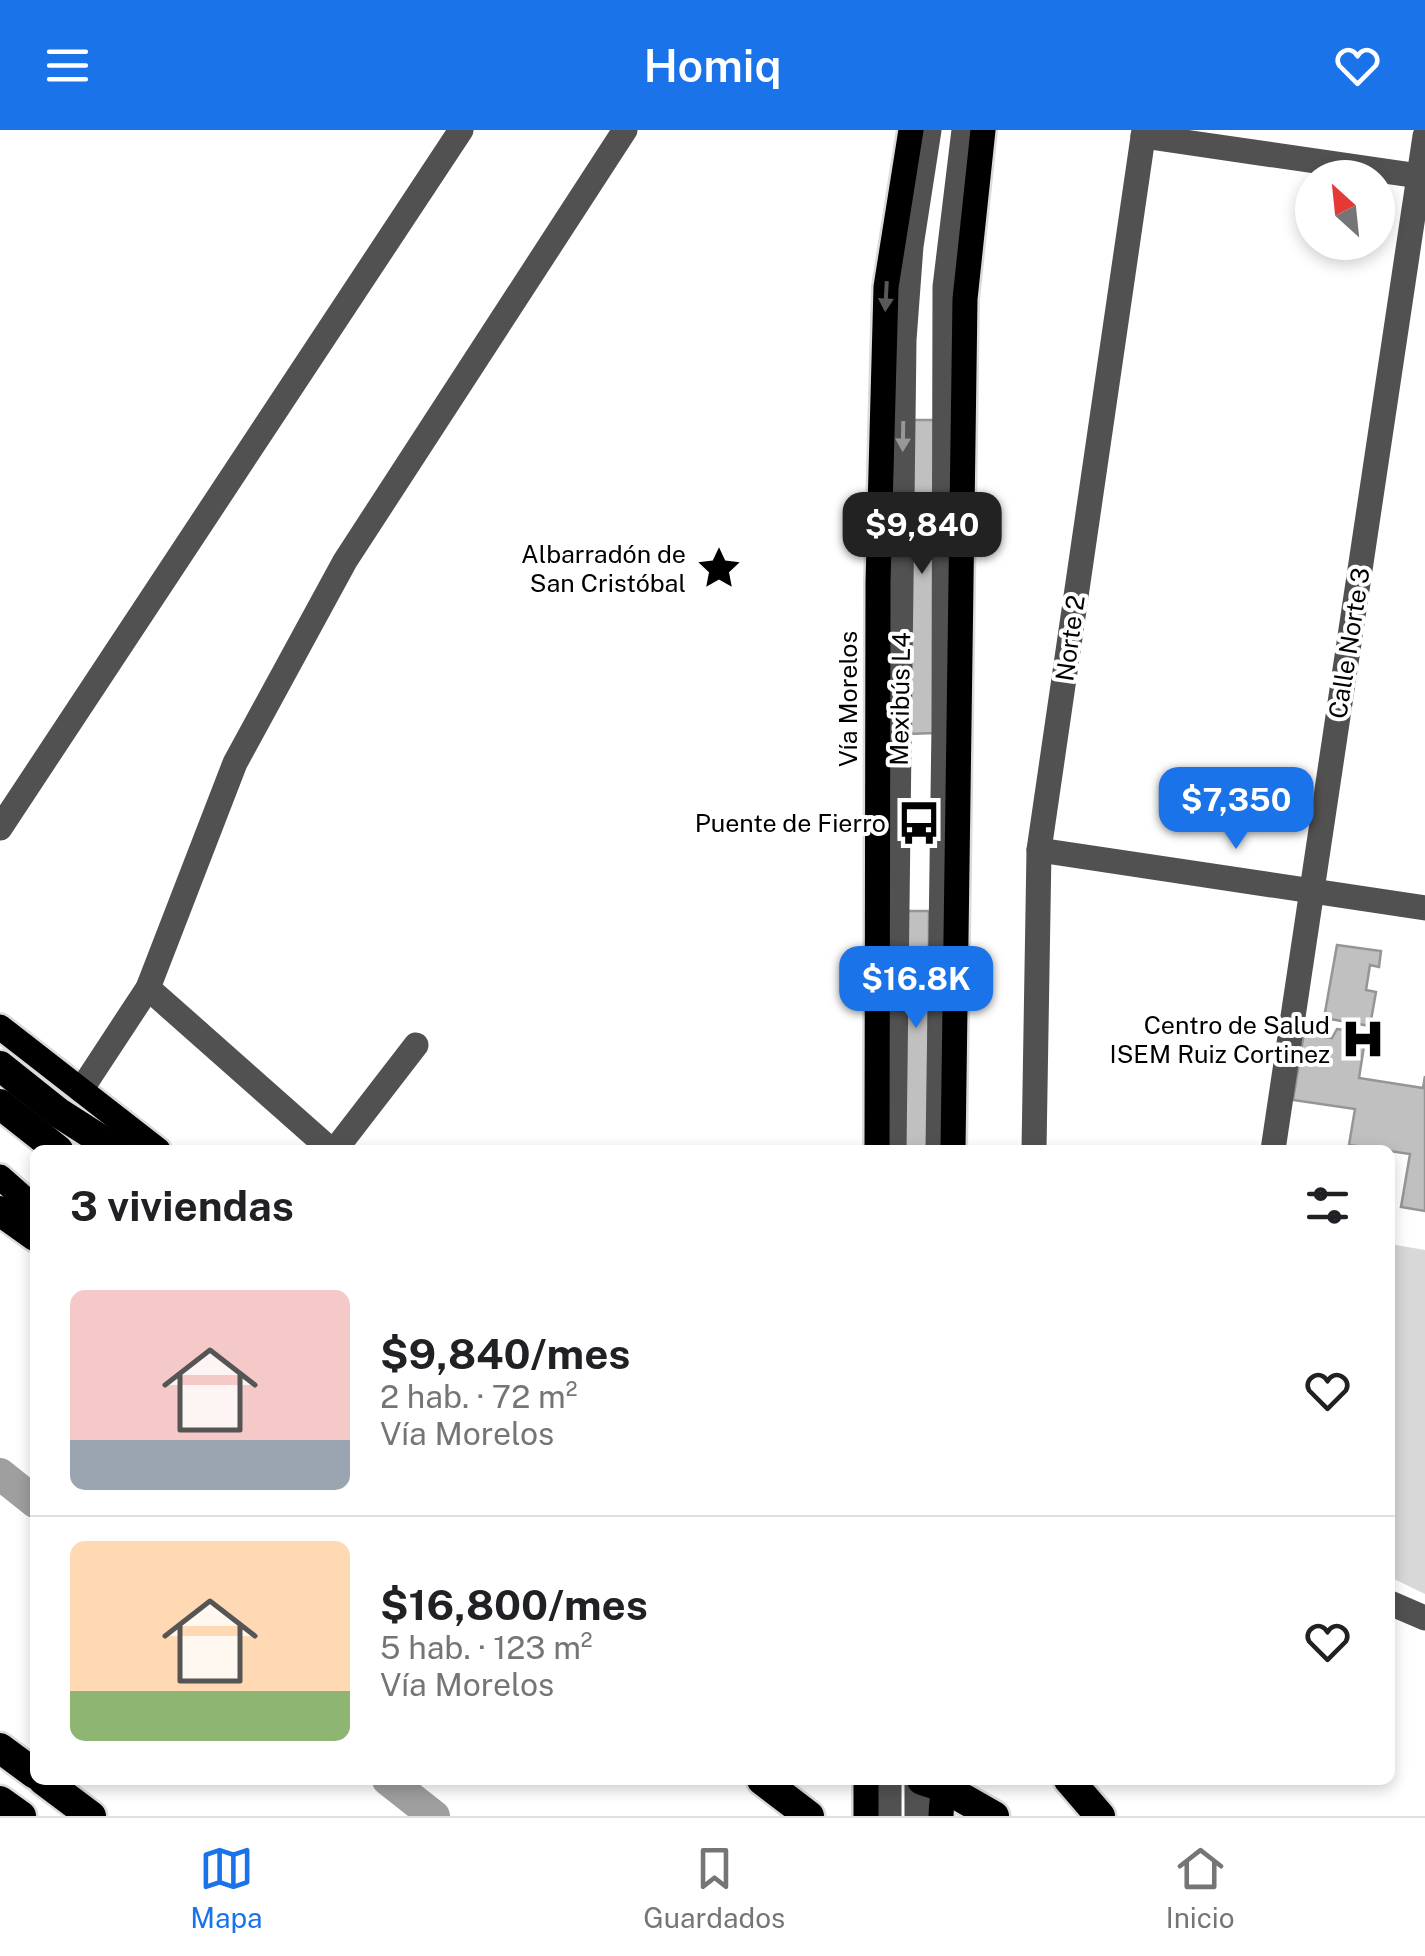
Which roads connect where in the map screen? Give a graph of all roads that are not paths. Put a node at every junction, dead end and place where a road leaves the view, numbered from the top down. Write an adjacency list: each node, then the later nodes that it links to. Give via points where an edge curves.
1 (461, 130): 10 (street)
2 (625, 130): 14 (street, via 345,561 235,763)
3 (911, 130): 25 (main road, Vía Morelos, one-way to 25, via 886,287)
4 (929, 130): 26 (street, Mexibús L4, one-way to 26, via 904,340)
5 (964, 130): 27 (street, Mexibús L4, via 945,287)
6 (983, 130): 28 (main road, via 966,299)
7 (1143, 133): 9 (street); 11 (street, Norte 2)
8 (1425, 136): 9 (street, Calle Norte 3)
9 (1422, 176): 12 (street, Calle Norte 3)
10 (0, 828)
11 (1039, 850): 12 (street); 29 (street, Norte 2)
12 (1311, 891): 13 (street); 30 (street, Calle Norte 3)
13 (1425, 908)
14 (148, 988): 18 (street); 23 (street)
15 (0, 1026): 18 (main road)
16 (416, 1045): 24 (street)
17 (0, 1066): 21 (highway)
18 (81, 1090): 22 (main road)
19 (0, 1104): 20 (highway)
20 (52, 1145)
21 (109, 1145)
22 (152, 1145)
23 (327, 1145)
24 (337, 1145)
25 (877, 1145)
26 (894, 1145)
27 (938, 1145)
28 (953, 1145)
29 (1034, 1145)
30 (1274, 1145)
31 (0, 1177): 32 (main road)
32 (30, 1204)
33 (0, 1211): 34 (highway)
34 (30, 1232)
35 (1395, 1605): 36 (street)
36 (1425, 1618)
37 (0, 1748): 38 (highway)
38 (30, 1770)
39 (50, 1785): 47 (highway)
40 (769, 1785): 48 (highway)
41 (866, 1785): 49 (main road)
42 (889, 1785): 50 (street)
43 (1072, 1785): 53 (highway)
44 (933, 1789): 51 (street); 52 (highway)
45 (0, 1801): 46 (highway)
46 (21, 1816)
47 (90, 1816)
48 (809, 1816)
49 (866, 1816)
50 (889, 1816)
51 (917, 1816)
52 (994, 1816)
53 (1100, 1816)

